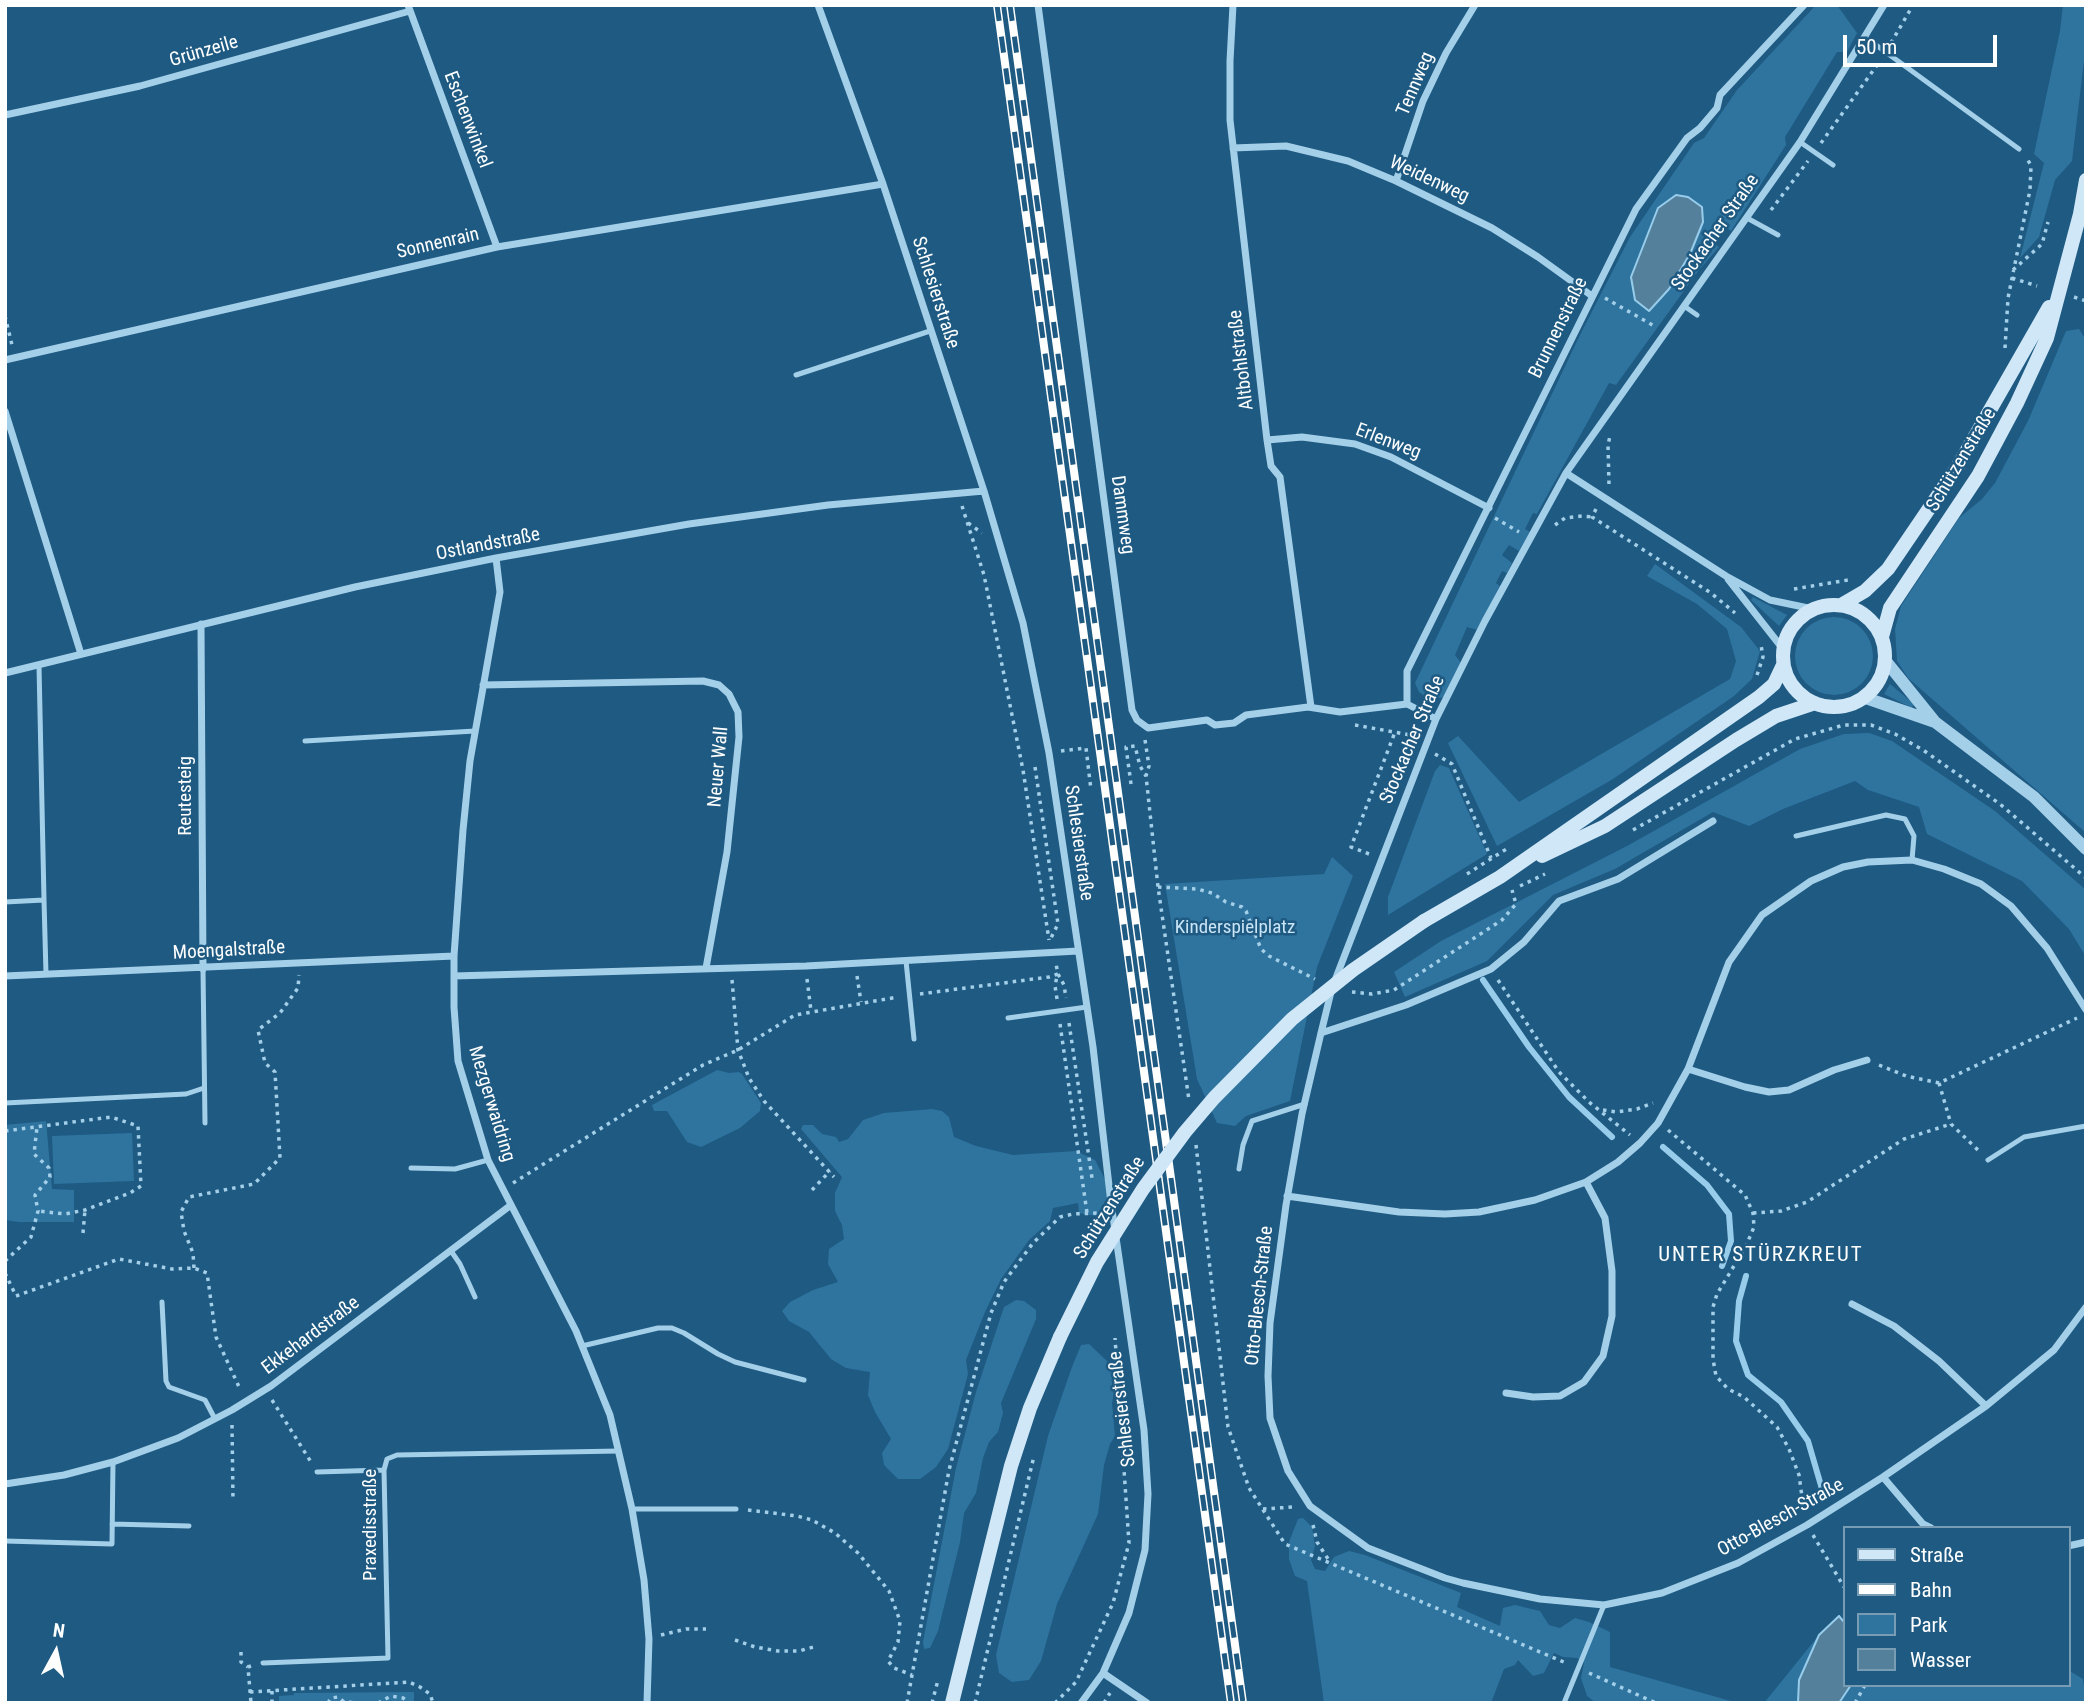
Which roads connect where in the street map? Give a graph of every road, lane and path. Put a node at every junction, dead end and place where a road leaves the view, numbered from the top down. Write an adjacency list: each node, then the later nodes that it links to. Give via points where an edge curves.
1 (818, 5): 19 (street, Schlesierstraße)
2 (1038, 5): 77 (street, Dammweg, via 1132,710)
3 (1233, 5): 13 (street, Altbohlstraße)
4 (1475, 5): 18 (street, Tennweg, via 1423,101)
5 (1804, 5): 29 (street, Brunnenstraße, via 1720,95 1717,108 1687,138 1636,209)
6 (1913, 5): 10 (path)
7 (1882, 6): 9 (street, Stockacher Straße)
8 (409, 8): 11 (street, Grünzeile, via 140,86); 24 (street, Eschenwinkel)
9 (1865, 37): 10 (lane); 12 (street, Stockacher Straße)
10 (1886, 52): 14 (lane); 15 (path)
11 (5, 115)
12 (1800, 142): 15 (lane); 20 (street, Stockacher Straße)
13 (1233, 148): 18 (street, Weidenweg, via 1286,146 1348,162); 43 (street, Altbohlstraße)
14 (2019, 149): 25 (path, via 2028,158 2032,175)
15 (1815, 152): 16 (lane); 22 (path)
16 (1833, 165)
17 (2086, 180): 28 (main road, Schützenstraße)
18 (1396, 181): 29 (street, Weidenweg, via 1492,228)
19 (883, 184): 24 (street, Sonnenrain); 35 (street, Schlesierstraße)
20 (1747, 218): 22 (lane); 32 (street, Stockacher Straße)
21 (2048, 222): 25 (path, via 2042,244)
22 (1760, 225): 23 (lane)
23 (1778, 235)
24 (497, 247): 37 (street, Sonnenrain)
25 (2013, 270): 26 (path)
26 (2011, 278): 27 (path); 40 (path, via 2004,367 2004,376)
27 (2037, 286)
28 (2057, 293): 40 (main road, Schützenstraße); 61 (main road, Schützenstraße, via 2047,338 2017,403 1978,476 1890,608)
29 (1593, 294): 36 (path); 48 (street, Brunnenstraße)
30 (2073, 297): 31 (path)
31 (2086, 301)
32 (1684, 306): 33 (lane); 36 (street, Stockacher Straße)
33 (1697, 315)
34 (5, 316): 37 (path)
35 (930, 331): 39 (lane); 45 (street, Schlesierstraße)
36 (1665, 332): 44 (street, Stockacher Straße)
37 (15, 358): 38 (street, Sonnenrain)
38 (5, 360)
39 (796, 375)
40 (2009, 378): 56 (main road, Schützenstraße, via 1958,466 1888,569)
41 (5, 411): 63 (street)
42 (1611, 433): 47 (path, via 1610,482)
43 (1267, 440): 48 (street, Erlenweg, via 1302,437 1354,444 1391,457); 73 (street, Altbohlstraße, via 1272,466 1280,477)
44 (1566, 473): 47 (street); 51 (street, Stockacher Straße)
45 (984, 491): 46 (street, Ostlandstraße); 84 (street, Schlesierstraße, via 1023,623)
46 (957, 493): 49 (path); 52 (street, Ostlandstraße, via 689,524)
47 (1604, 497): 53 (street); 60 (path, via 1592,517 1712,593)
48 (1487, 511): 51 (path); 72 (street, Brunnenstraße, via 1407,671)
49 (967, 521): 50 (path); 101 (path, via 984,575 1021,757)
50 (986, 536)
51 (1530, 538): 75 (street, Stockacher Straße)
52 (496, 558): 59 (street, Ostlandstraße); 69 (street, Mezgerwaidring, via 500,592)
53 (1726, 576): 57 (street, via 1770,600); 58 (street)
54 (1849, 580): 55 (path)
55 (1794, 589)
56 (1841, 605): 57 (main road); 61 (main road, via 1866,616)
57 (1813, 608): 62 (main road, via 1788,632)
58 (1758, 616): 60 (path); 62 (street)
59 (201, 624): 63 (street, Ostlandstraße); 111 (street, Reutesteig)
60 (1752, 627): 68 (path, via 1763,657)
61 (1882, 637): 64 (main road)
62 (1783, 649): 66 (main road)
63 (81, 654): 65 (street, Ostlandstraße)
64 (1885, 660): 70 (main road, via 1882,675); 76 (street)
65 (39, 666): 67 (street, Ostlandstraße); 99 (lane)
66 (1783, 666): 71 (main road, via 1800,694); 95 (main road, Schützenstraße, via 1774,684 1759,697)
67 (5, 673)
68 (1755, 678)
69 (482, 685): 78 (street, Mezgerwaidring); 109 (street, Neuer Wall, via 703,681 719,685 729,694 738,712 739,737 727,852)
70 (1864, 697): 71 (main road, via 1848,705); 76 (street)
71 (1815, 703): 95 (main road, Schützenstraße, via 1776,716 1605,825)
72 (1407, 704): 74 (street); 75 (street)
73 (1311, 707): 74 (street); 77 (street, via 1246,715 1234,723 1215,725 1207,720)
74 (1340, 712): 79 (path, via 1354,725)
75 (1436, 719): 80 (street, Stockacher Straße)
76 (1935, 722): 91 (street, via 2034,797)
77 (1148, 728): 86 (path, via 1144,738 1149,766)
78 (475, 731): 82 (lane); 104 (street, Mezgerwaidring)
79 (1395, 732): 80 (path); 93 (path, via 1351,846)
80 (1428, 738): 83 (street, Stockacher Straße)
81 (1795, 739): 96 (path, via 1844,725 1871,725 1895,734 2000,804)
82 (305, 741)
83 (1424, 748): 92 (path, via 1452,764); 93 (street, Stockacher Straße)
84 (1049, 752): 88 (path, via 1086,748); 102 (street, Schlesierstraße)
85 (1034, 756): 101 (path, via 1058,924)
86 (1146, 776): 87 (path, via 1135,746 1126,747); 97 (path)
87 (1131, 784)
88 (1091, 790)
89 (1713, 821): 112 (street, via 1618,880 1559,901 1524,942)
90 (1796, 836): 94 (lane, via 1886,815 1896,817 1905,819 1914,836)
91 (2086, 849)
92 (1492, 858)
93 (1381, 859): 117 (street, Stockacher Straße)
94 (1912, 860): 124 (street, via 1981,884 2011,906 2047,948); 130 (street, via 1843,867 1811,881 1762,915 1729,962)
95 (1506, 873): 225 (main road, Schützenstraße, bridge, via 1424,921 1312,1002 1214,1098 1143,1189 1097,1262 1030,1408 1011,1466)
96 (2086, 878)
97 (1158, 887): 117 (path, via 1197,889 1242,907 1269,956); 134 (path)
98 (1513, 890): 117 (path, via 1516,904 1502,920 1394,990 1371,994)
99 (44, 901): 100 (lane); 113 (lane)
100 (5, 902)
101 (1049, 940): 103 (path)
102 (1078, 951): 103 (street); 120 (street, Schlesierstraße)
103 (1055, 954): 105 (street); 114 (path)
104 (454, 956): 106 (street, Moengalstraße); 116 (street, Mezgerwaidring)
105 (906, 961): 107 (street); 118 (lane)
106 (301, 963): 111 (street, Moengalstraße); 166 (path, via 298,988 280,1013 258,1030 265,1063 275,1072 280,1158 254,1184 189,1197 181,1212)
107 (855, 964): 108 (street); 119 (path)
108 (806, 966): 110 (street); 122 (path)
109 (706, 968): 110 (street); 116 (street)
110 (732, 968): 128 (path)
111 (202, 969): 113 (street, Moengalstraße); 132 (lane)
112 (1490, 969): 126 (street, via 1406,1005); 137 (path, via 1559,1072)
113 (46, 974): 115 (street, Moengalstraße)
114 (1058, 974): 118 (path); 121 (path); 123 (path)
115 (5, 976)
116 (454, 976): 146 (street, Mezgerwaidring, via 458,1061)
117 (1332, 988): 126 (street, Stockacher Straße)
118 (909, 996): 119 (path); 127 (lane)
119 (861, 1002): 122 (path)
120 (1087, 1007): 121 (lane); 209 (street, Schlesierstraße, via 1148,1494 1144,1550 1129,1613)
121 (1068, 1010): 123 (lane); 153 (path)
122 (811, 1011): 128 (path, via 795,1015)
123 (1058, 1011): 125 (lane); 160 (path)
124 (2086, 1012): 131 (path)
125 (1008, 1018)
126 (1321, 1033): 136 (street, Otto-Blesch-Straße)
127 (914, 1039)
128 (737, 1050): 150 (path, via 764,1101); 154 (path, via 703,1065)
129 (1867, 1060): 130 (street, via 1789,1090 1769,1092); 131 (path)
130 (1688, 1069): 133 (street)
131 (1939, 1083): 140 (path)
132 (204, 1088): 135 (lane, via 186,1094); 138 (lane)
133 (1675, 1092): 137 (path, via 1637,1109); 139 (street)
134 (1189, 1102)
135 (5, 1103)
136 (1305, 1104): 149 (lane, via 1252,1121); 156 (street, Otto-Blesch-Straße)
137 (1601, 1110): 145 (path)
138 (205, 1123)
139 (1658, 1123): 145 (street); 162 (path, via 1745,1195)
140 (1951, 1124): 147 (path); 162 (path, via 1904,1139 1807,1202 1781,1212)
141 (2086, 1126): 147 (lane, via 2024,1137)
142 (37, 1127): 143 (path); 158 (path, via 111,1117 138,1126 141,1186); 159 (path, via 34,1154 50,1172 35,1195)
143 (5, 1131)
144 (1195, 1143): 192 (path, via 1228,1427 1249,1488)
145 (1640, 1143): 152 (street)
146 (488, 1160): 148 (lane, via 455,1169); 154 (street, Mezgerwaidring)
147 (1988, 1160)
148 (411, 1168)
149 (1239, 1169)
150 (830, 1171): 151 (path); 155 (path)
151 (834, 1177)
152 (1586, 1182): 156 (street, via 1535,1200 1445,1214); 177 (street, via 1605,1218 1612,1271 1612,1315 1603,1356 1584,1382 1560,1396)
153 (1094, 1186)
154 (502, 1189): 157 (street, Mezgerwaidring)
155 (813, 1190)
156 (1287, 1196): 189 (street, Otto-Blesch-Straße, via 1270,1323 1270,1418 1288,1471)
157 (511, 1205): 164 (street, Ekkehardstraße); 174 (street, Mezgerwaidring)
158 (85, 1210): 159 (path); 163 (path)
159 (38, 1211): 165 (path, via 31,1237)
160 (1087, 1213): 161 (path); 210 (path, via 1060,1217 1032,1243 1004,1282 991,1313 950,1470)
161 (1098, 1213)
162 (1753, 1213): 194 (path, via 1754,1227 1746,1246 1713,1307 1713,1359 1716,1376 1728,1390 1760,1409 1777,1427 1799,1475)
163 (83, 1233)
164 (451, 1251): 169 (lane); 176 (street, Ekkehardstraße)
165 (5, 1261)
166 (194, 1268)
167 (5, 1273): 168 (path, via 16,1297)
168 (52, 1283)
169 (475, 1297)
170 (162, 1302): 180 (lane, via 166,1381 169,1387 205,1400)
171 (1852, 1304): 178 (street, via 1894,1326)
172 (2086, 1307): 178 (street, Otto-Blesch-Straße, via 2054,1350)
173 (1115, 1336): 227 (path, via 1129,1543 1113,1603 1076,1682)
174 (582, 1346): 175 (lane, via 672,1328 735,1362); 182 (street, Mezgerwaidring)
175 (804, 1380)
176 (265, 1389): 179 (street, Ekkehardstraße); 185 (path)
177 (1506, 1392)
178 (1986, 1406): 186 (street, Otto-Blesch-Straße)
179 (232, 1410): 180 (street, Ekkehardstraße); 188 (path)
180 (215, 1419): 183 (street, Ekkehardstraße)
181 (1036, 1447): 226 (path)
182 (619, 1451): 184 (lane, Praxedisstraße, via 397,1455 387,1460); 190 (street, Mezgerwaidring)
183 (113, 1462): 187 (street, Ekkehardstraße); 193 (lane)
184 (384, 1470): 185 (lane); 206 (lane, Praxedisstraße, via 388,1658)
185 (317, 1472)
186 (1883, 1477): 194 (street, Otto-Blesch-Straße); 196 (street)
187 (5, 1484)
188 (233, 1500)
189 (1310, 1506): 192 (path); 198 (path, via 1317,1542); 200 (street, Otto-Blesch-Straße, via 1368,1548 1445,1578 1527,1597)
190 (632, 1509): 191 (lane); 202 (street, Mezgerwaidring)
191 (736, 1509): 210 (path, via 812,1520 858,1553 889,1591 900,1621 898,1642 888,1661)
192 (1262, 1509): 198 (path, via 1285,1544)
193 (112, 1524): 195 (lane); 197 (lane, via 112,1544)
194 (1807, 1525): 199 (path); 200 (street, Otto-Blesch-Straße, via 1738,1563 1662,1593)
195 (190, 1526)
196 (1927, 1526)
197 (5, 1541)
198 (1331, 1563): 208 (path)
199 (1842, 1584)
200 (1604, 1605): 208 (lane)
201 (706, 1629): 202 (path)
202 (649, 1639): 223 (street, Mezgerwaidring)
203 (735, 1640): 204 (path, via 779,1651)
204 (817, 1646)
205 (241, 1652): 207 (path, via 241,1662)
206 (263, 1663): 207 (path)
207 (248, 1667): 214 (path)
208 (1577, 1668): 230 (lane); 231 (path)
209 (1103, 1673): 228 (street, Schlesierstraße); 229 (street)
210 (912, 1675): 224 (path)
211 (336, 1687): 213 (path); 215 (path); 222 (path, via 409,1682 420,1686)
212 (1864, 1687): 232 (path)
213 (272, 1690): 214 (path); 217 (path)
214 (250, 1692): 216 (path)
215 (338, 1697): 218 (path); 219 (path)
216 (251, 1703)
217 (272, 1703)
218 (328, 1703)
219 (359, 1703)
220 (378, 1703): 221 (path, via 391,1696)
221 (410, 1703)
222 (433, 1703)
223 (647, 1703)
224 (907, 1703)
225 (952, 1703)
226 (975, 1703)
227 (1055, 1703)
228 (1081, 1703)
229 (1147, 1703)
230 (1564, 1703)
231 (1656, 1703)
232 (1855, 1703)

